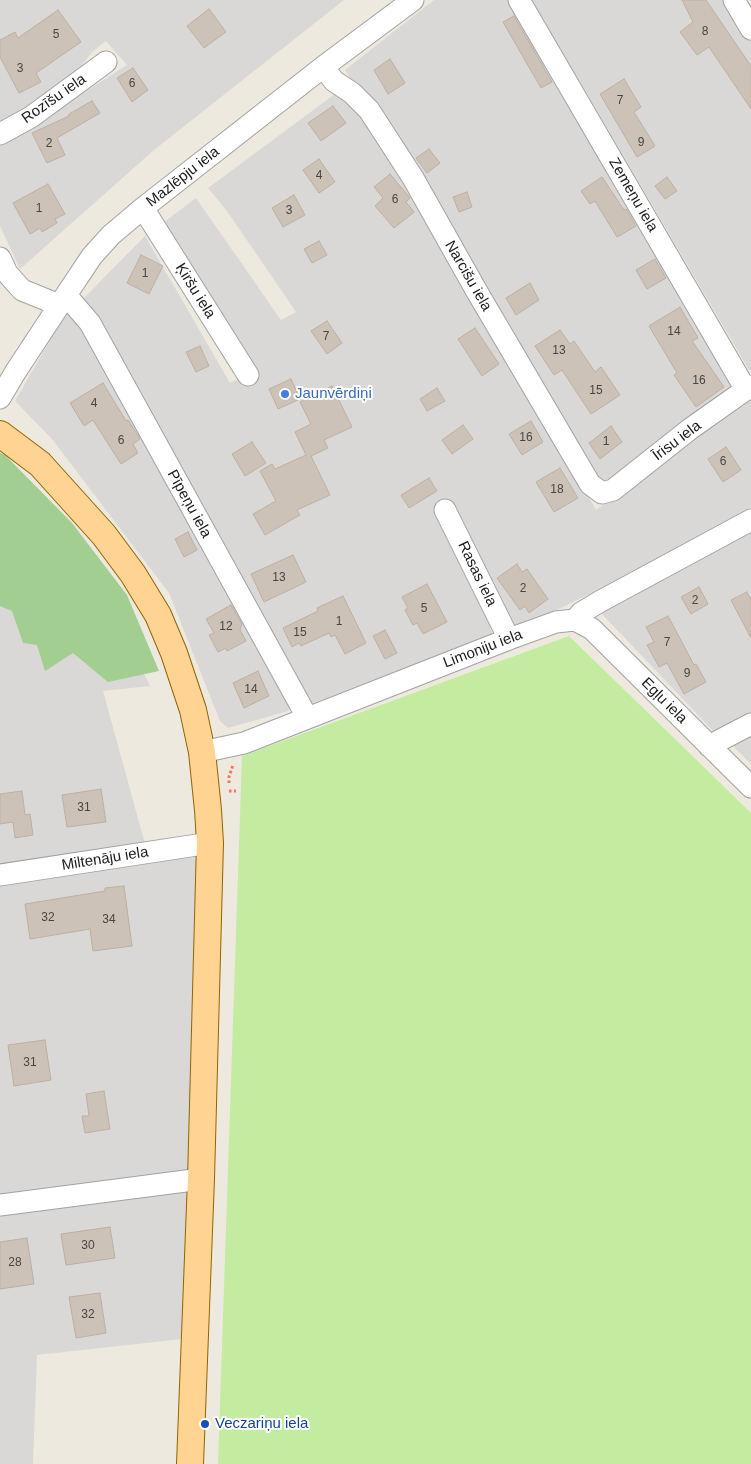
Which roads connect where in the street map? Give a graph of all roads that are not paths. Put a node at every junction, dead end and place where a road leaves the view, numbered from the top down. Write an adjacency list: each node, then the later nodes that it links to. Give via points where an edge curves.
1 (413, 0): 6 (street, Mazlēpju iela)
2 (519, 0): 12 (street, Zemeņu iela)
3 (734, 0): 4 (street)
4 (751, 29)
5 (106, 62): 7 (street, Rozīšu iela, via 31,117)
6 (323, 67): 8 (street, Mazlēpju iela); 15 (street, Narcišu iela, via 334,81 369,110 413,178 590,484)
7 (0, 134)
8 (143, 208): 10 (street, Mazlēpju iela, via 92,256); 11 (street, Ķiršu iela)
9 (0, 258): 10 (street, via 7,273 22,290)
10 (62, 300): 13 (street, Mazlēpju iela); 20 (street, Pīpeņu iela, via 90,323)
11 (248, 375)
12 (749, 388): 15 (street, Īrisu iela, via 690,429 613,490)
13 (0, 398)
14 (0, 434): 23 (main road, via 40,464 104,535 138,582 158,615 174,653 193,710)
15 (602, 493)
16 (446, 510): 19 (street, Rasas iela)
17 (751, 520): 18 (street, Limoniju iela, via 599,602)
18 (575, 620): 19 (street, Limoniju iela, via 556,622); 22 (street, Egļu iela, via 592,629)
19 (509, 639): 20 (street, Limoniju iela)
20 (307, 717): 23 (street, Limoniju iela, via 244,743)
21 (751, 724): 22 (street)
22 (709, 746): 24 (street, Egļu iela)
23 (202, 752): 25 (main road)
24 (751, 787)
25 (210, 843): 26 (street, Miltenāju iela); 27 (main road)
26 (0, 875)
27 (201, 1179): 28 (street); 29 (main road)
28 (0, 1205)
29 (190, 1464)

